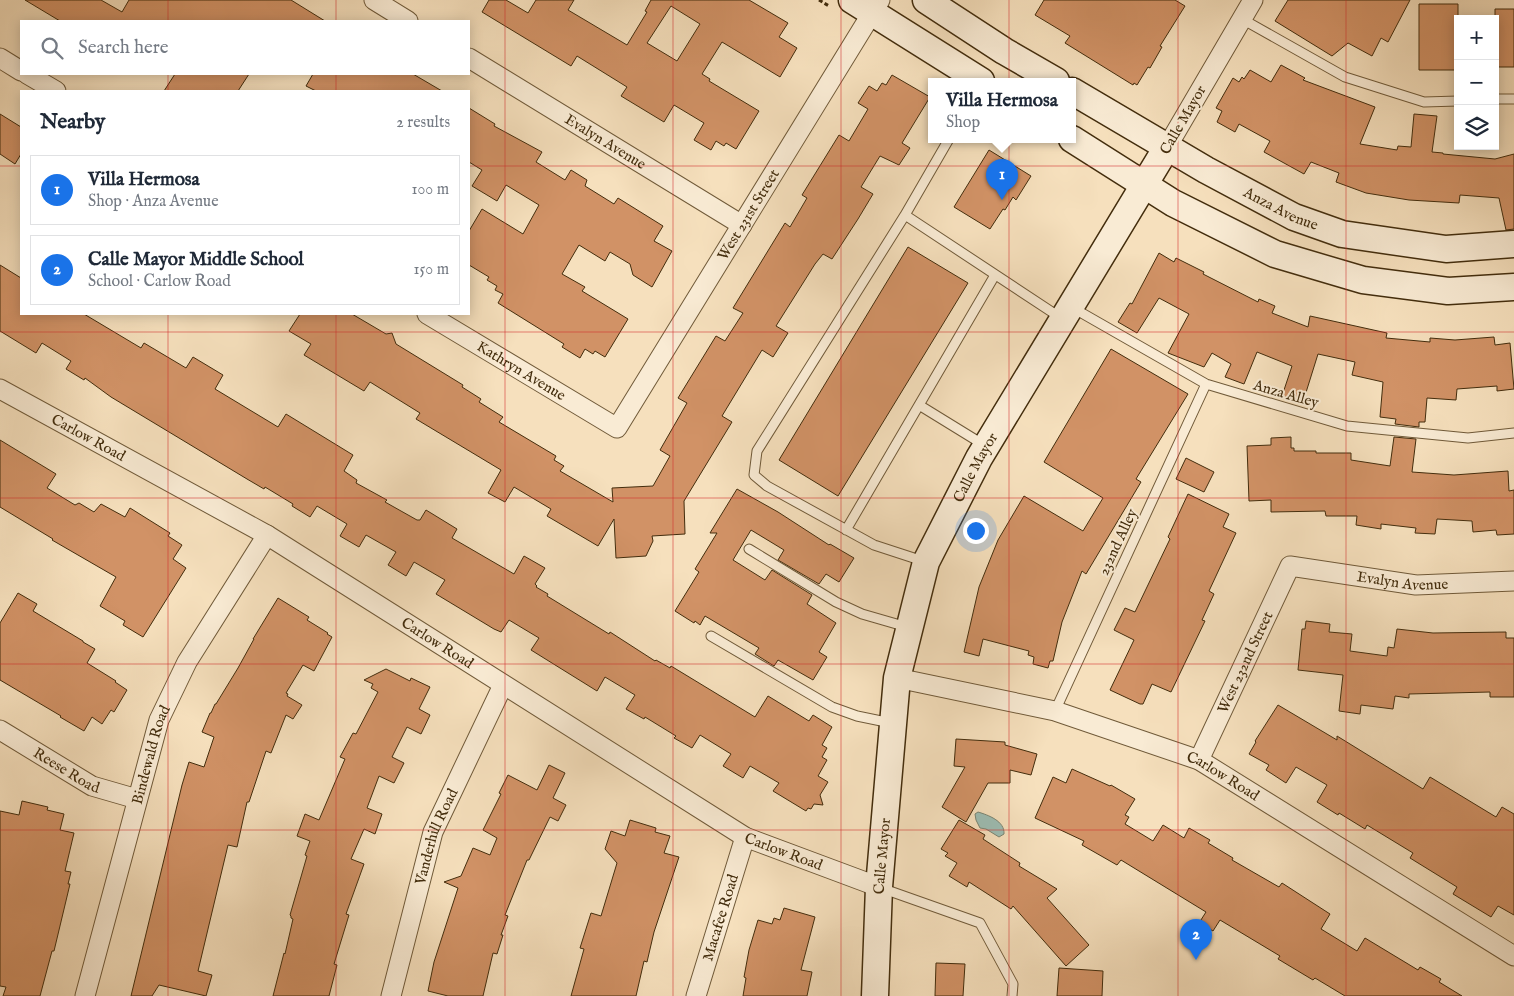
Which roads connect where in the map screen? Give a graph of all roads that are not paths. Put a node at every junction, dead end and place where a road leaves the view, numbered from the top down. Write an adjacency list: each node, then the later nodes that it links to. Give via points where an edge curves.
1 (374, 0): 6 (street)
2 (926, 0): 12 (main road)
3 (1253, 0): 5 (street, Calle Mayor)
4 (868, 4): 11 (main road); 23 (street, West 231st Street)
5 (1242, 19): 17 (lane, via 1345,77 1424,102); 20 (street, Calle Mayor)
6 (406, 20)
7 (0, 58): 9 (street)
8 (470, 59): 23 (street, Evalyn Avenue)
9 (20, 70)
10 (28, 75): 13 (street)
11 (977, 78)
12 (1051, 78)
13 (54, 90)
14 (1076, 93): 20 (main road, Anza Avenue)
15 (1514, 99): 16 (lane)
16 (1499, 100)
17 (1454, 101)
18 (1076, 142): 21 (main road)
19 (947, 143): 22 (lane)
20 (1167, 147): 21 (main road, Calle Mayor); 24 (main road, Anza Avenue, via 1294,218 1342,234 1446,249)
21 (1145, 185): 26 (main road, via 1173,203 1275,254 1363,280 1448,292); 27 (main road, Calle Mayor)
22 (904, 216): 25 (lane, Anza Alley); 35 (lane, via 757,451 754,475 767,486)
23 (742, 225): 32 (street, West 231st Street)
24 (1514, 244)
25 (995, 275): 27 (lane, Anza Alley); 31 (lane)
26 (1514, 287)
27 (1067, 313): 29 (lane, Anza Alley); 34 (main road, Calle Mayor)
28 (428, 315): 32 (street, Kathryn Avenue)
29 (1206, 384): 33 (lane, Anza Alley, via 1347,426 1468,438); 45 (lane, 232nd Alley)
30 (0, 388): 36 (street, Carlow Road)
31 (919, 405): 34 (lane); 35 (lane)
32 (617, 428)
33 (1514, 433)
34 (986, 446): 38 (main road, Calle Mayor)
35 (846, 530): 38 (lane, via 874,545)
36 (267, 535): 44 (street, Carlow Road); 49 (street, Bindewald Road, via 187,662 159,720)
37 (749, 549): 41 (lane, via 836,602 862,614)
38 (926, 562): 41 (main road, Calle Mayor)
39 (1290, 566): 40 (street, Evalyn Avenue, via 1416,585); 48 (street, West 232nd Street)
40 (1514, 581)
41 (910, 627): 43 (main road, Calle Mayor)
42 (710, 636): 46 (lane, via 832,707)
43 (897, 678): 45 (street, Carlow Road); 46 (main road, Calle Mayor)
44 (503, 685): 50 (street, Carlow Road); 54 (street, Vanderhill Road, via 433,832)
45 (1055, 712): 48 (street, Carlow Road)
46 (893, 723): 51 (main road, Calle Mayor)
47 (0, 730): 49 (street, Reese Road, via 92,786)
48 (1199, 760): 52 (street, Carlow Road)
49 (137, 799): 53 (street, Bindewald Road)
50 (745, 838): 51 (street, Carlow Road); 55 (street, Macafee Road)
51 (879, 887): 56 (main road, Calle Mayor); 57 (lane, via 980,922 1013,984)
52 (1514, 956)
53 (85, 996)
54 (391, 996)
55 (696, 996)
56 (876, 996)
57 (1012, 996)

